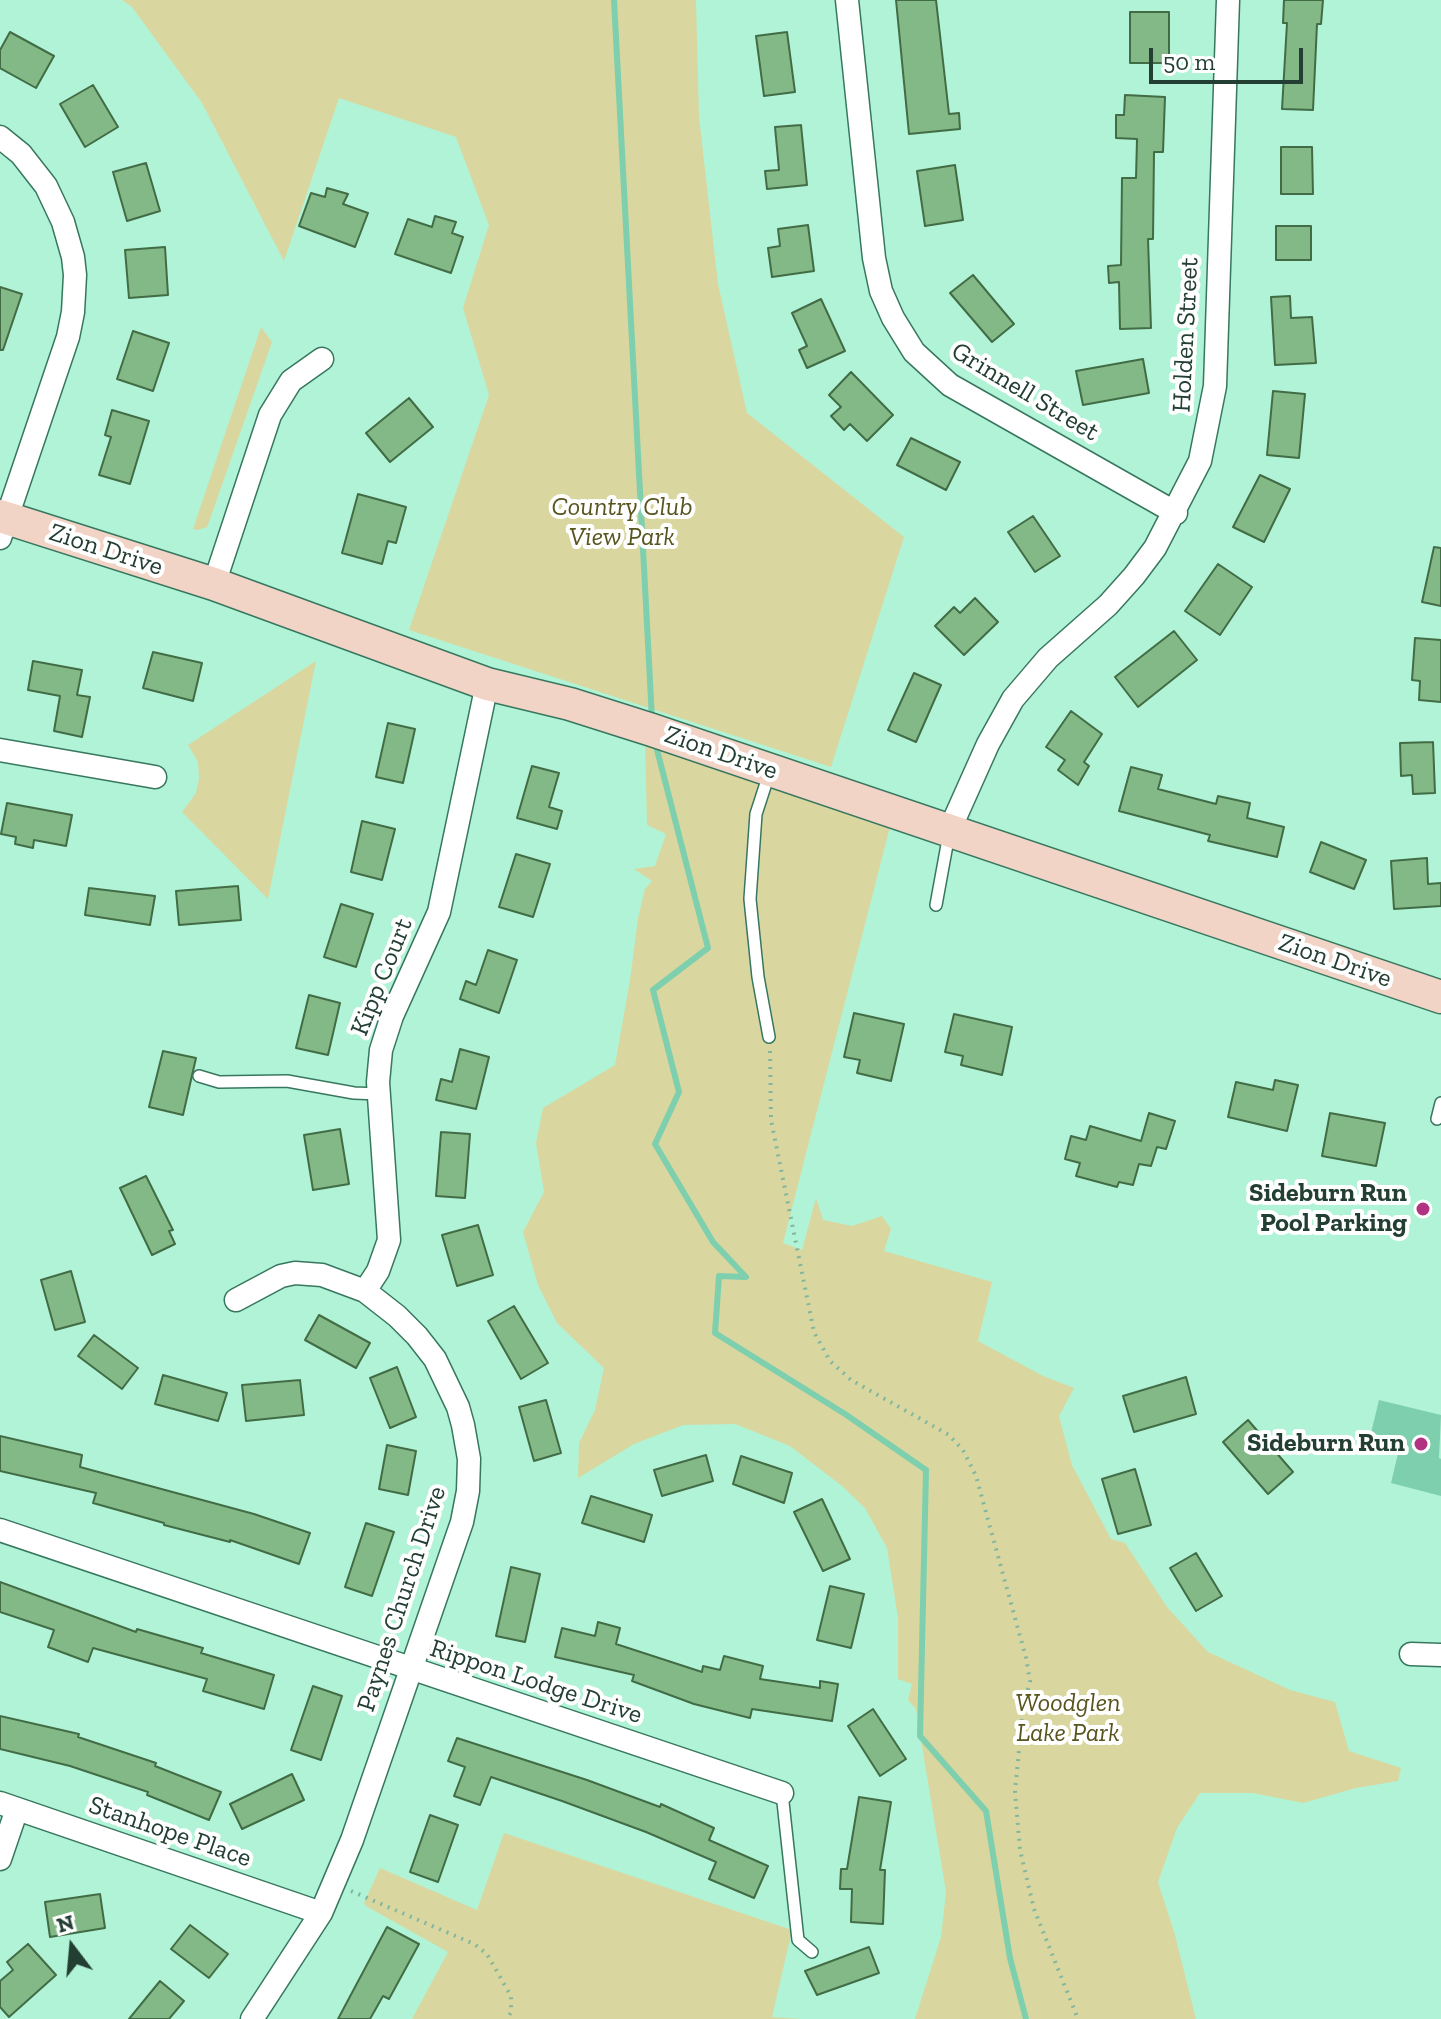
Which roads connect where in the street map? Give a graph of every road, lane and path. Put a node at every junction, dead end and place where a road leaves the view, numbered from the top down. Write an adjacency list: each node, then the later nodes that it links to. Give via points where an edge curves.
1 (847, 0): 5 (street, Grinnell Street, via 874,258 881,291 914,352 950,385)
2 (1228, 0): 5 (street, Holden Street, via 1215,386 1200,461)
3 (0, 137): 6 (street, via 46,186 63,222 75,275 68,337)
4 (322, 359): 7 (street, via 291,381 270,415)
5 (1176, 513): 12 (street, Holden Street, via 1134,576 1013,699)
6 (2, 524): 7 (main road, Zion Drive)
7 (214, 584): 8 (main road, Zion Drive)
8 (487, 684): 10 (main road, Zion Drive, via 570,704); 17 (street, Kipp Court, via 439,912 392,1016 381,1050)
9 (0, 750): 11 (street)
10 (771, 769): 12 (main road, Zion Drive); 15 (lane, via 756,814 750,899)
11 (155, 777)
12 (950, 829): 13 (lane); 14 (main road, Zion Drive)
13 (936, 905)
14 (1441, 997)
15 (769, 1037): 34 (path, via 771,1120 814,1332 830,1361 851,1380 949,1435 976,1476 1030,1681 1015,1791 1020,1850 1034,1909)
16 (199, 1076): 17 (lane)
17 (379, 1094): 20 (street, Kipp Court, via 389,1240)
18 (1441, 1103): 19 (lane)
19 (1437, 1119)
20 (365, 1291): 21 (street, Paynes Church Drive, via 322,1275 295,1273); 25 (street, Paynes Church Drive, via 397,1316 435,1359 461,1416 469,1459 462,1522)
21 (236, 1300)
22 (0, 1530): 25 (street, Rippon Lodge Drive)
23 (1411, 1654): 24 (street)
24 (1441, 1655)
25 (410, 1669): 26 (street, Rippon Lodge Drive); 29 (street, Paynes Church Drive)
26 (782, 1793): 31 (lane, via 798,1940)
27 (8, 1806): 28 (street); 30 (street, Stanhope Place)
28 (0, 1859)
29 (334, 1883): 30 (street, Paynes Church Drive); 33 (path, via 487,1954 511,1996)
30 (321, 1913): 32 (street, Paynes Church Drive)
31 (812, 1952)
32 (252, 2019)
33 (507, 2019)
34 (1078, 2019)

